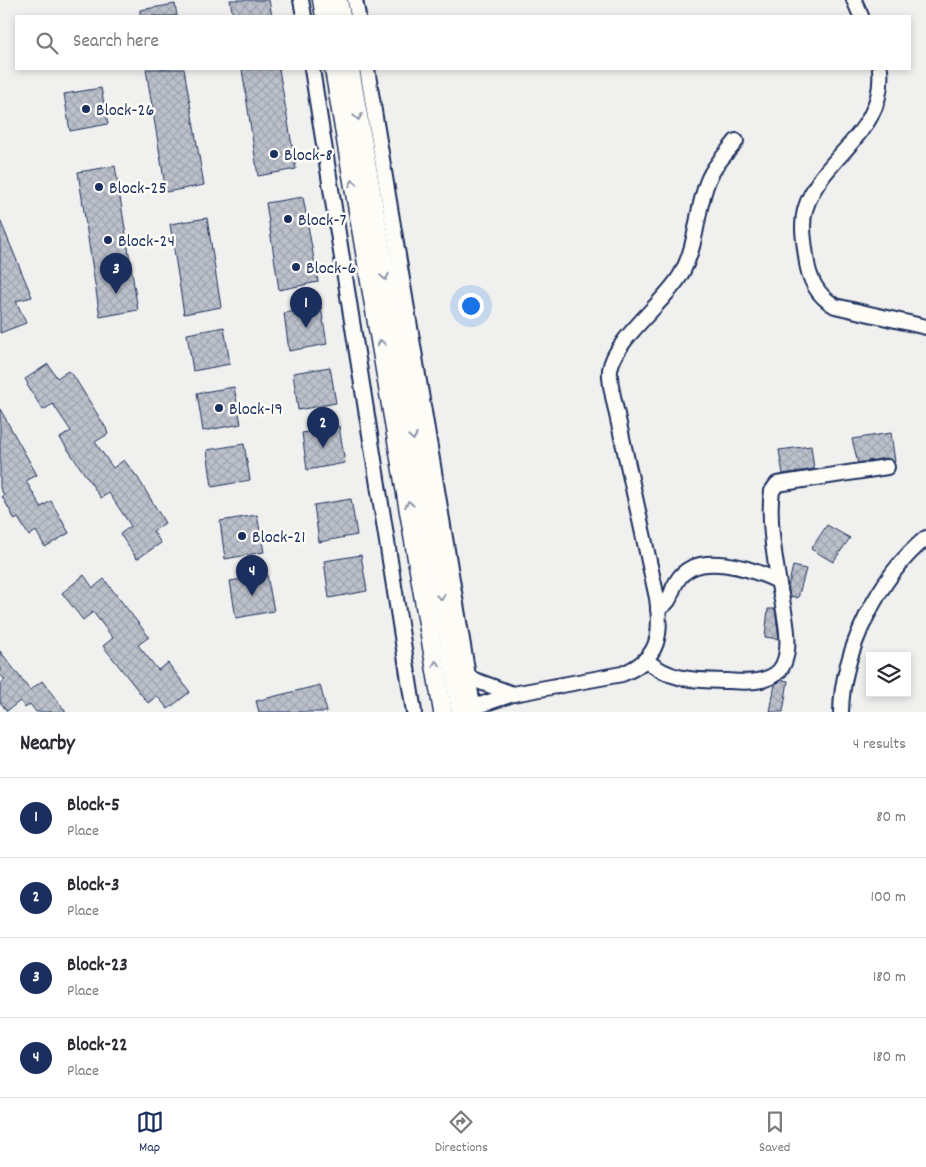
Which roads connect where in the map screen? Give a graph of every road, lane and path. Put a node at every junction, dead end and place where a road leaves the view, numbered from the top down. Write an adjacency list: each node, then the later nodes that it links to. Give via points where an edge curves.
1 (302, 0): 6 (street)
2 (322, 0): 7 (main road)
3 (338, 0): 8 (main road)
4 (355, 0): 9 (street)
5 (854, 0): 10 (street)
6 (304, 15)
7 (324, 15)
8 (341, 15)
9 (358, 15)
10 (862, 15)
11 (312, 70): 26 (street)
12 (334, 70): 27 (main road, one-way to 12)
13 (350, 70): 25 (main road, one-way to 25)
14 (367, 70): 23 (street)
15 (880, 70): 17 (street, via 875,108 866,126 817,184 805,211 806,264 814,287 823,299 835,306)
16 (736, 142): 21 (street, via 708,180 692,248 680,276 671,290 644,316 614,358 610,371)
17 (926, 328)
18 (887, 467): 20 (street, via 774,487 771,497)
19 (926, 538): 28 (street, via 901,564 869,608 842,684)
20 (778, 581): 21 (street, via 740,566 704,565 684,573 677,580 669,602); 22 (street, via 787,626 785,661 770,677 751,682 685,679 659,671)
21 (658, 609): 22 (street, via 658,636 654,650)
22 (646, 660): 24 (street, via 622,674)
23 (469, 678): 24 (street); 25 (street)
24 (513, 694): 25 (street)
25 (470, 710)
26 (414, 712)
27 (443, 712)
28 (841, 712)

